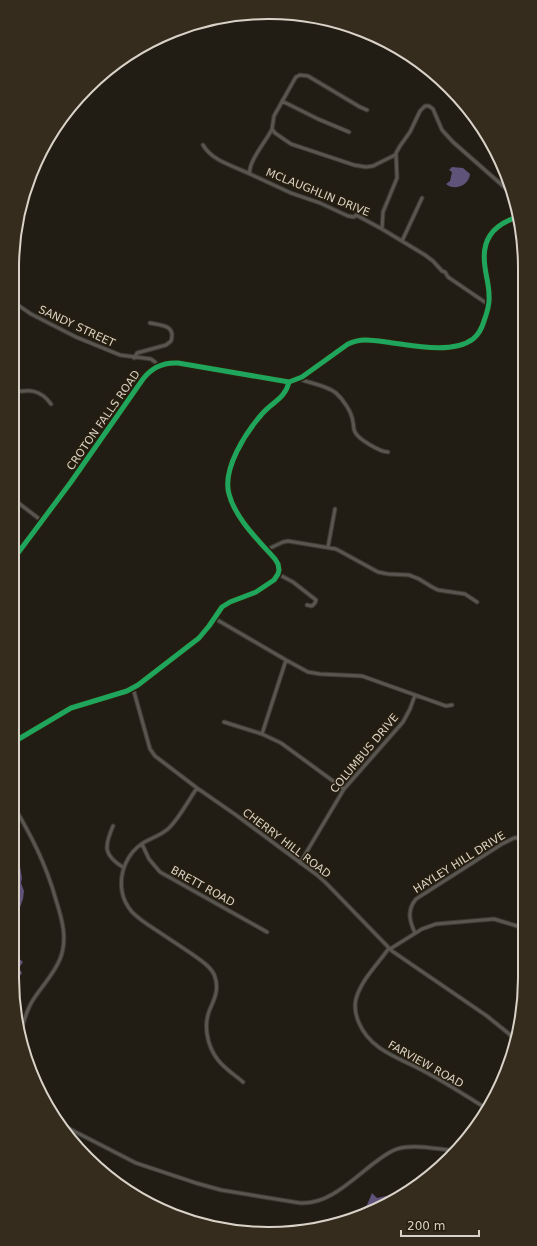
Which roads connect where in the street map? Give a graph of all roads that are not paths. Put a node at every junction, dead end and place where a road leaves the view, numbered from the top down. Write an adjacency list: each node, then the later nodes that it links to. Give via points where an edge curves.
1 (282, 101): 2 (street, MCLAUGHLIN DRIVE, via 296,77 302,75); 3 (street, MCLAUGHLIN DRIVE, via 274,116); 4 (street)
2 (367, 110)
3 (272, 129): 6 (street, via 292,144 354,165 373,166); 7 (street, MCLAUGHLIN DRIVE, via 251,166)
4 (350, 132)
5 (203, 145): 7 (street, via 216,158)
6 (395, 155): 8 (street, via 420,111 424,106 429,106 435,111 442,130 453,142); 11 (street, MCLAUGHLIN DRIVE, via 396,178 382,212)
7 (250, 174): 11 (street, MCLAUGHLIN DRIVE, via 348,216 354,218 356,215)
8 (505, 187)
9 (422, 198): 12 (street)
10 (513, 219): 13 (street, via 493,232 485,244)
11 (382, 229): 12 (street, MCLAUGHLIN DRIVE)
12 (402, 241): 13 (street, MCLAUGHLIN DRIVE, via 430,258 448,277)
13 (489, 305): 18 (street, via 478,334 462,344 437,347 360,340 348,344)
14 (19, 306): 16 (street, SANDY STREET, via 71,335 116,354)
15 (150, 323): 16 (street, via 170,329 171,341 166,345 136,353)
16 (134, 358): 17 (street, SANDY STREET, via 151,359)
17 (158, 366): 19 (street, via 178,363); 25 (street, CROTON FALLS ROAD, via 143,379)
18 (299, 379): 19 (street); 22 (street, via 336,393 348,410 356,434 379,450)
19 (289, 382): 27 (street, via 284,394 264,411 244,440 228,475 228,494 233,506)
20 (19, 391): 21 (street, via 33,391 44,396)
21 (51, 404)
22 (388, 452)
23 (19, 503): 25 (street)
24 (335, 509): 26 (street)
25 (42, 521): 28 (street, CROTON FALLS ROAD)
26 (328, 547): 27 (street, via 288,541); 30 (street, via 340,550 378,572 409,575 438,590 465,594)
27 (266, 550): 29 (street, via 278,564)
28 (19, 552)
29 (278, 574): 31 (street, via 316,600 312,606); 32 (street, via 268,585 222,607)
30 (477, 602)
31 (307, 605)
32 (214, 618): 33 (street); 34 (street, via 196,640)
33 (286, 660): 35 (street, via 314,673 362,676); 38 (street)
34 (133, 688): 39 (street, via 71,708); 40 (street, CHERRY HILL ROAD, via 152,753)
35 (415, 695): 36 (street, via 446,706); 41 (street, COLUMBUS DRIVE, via 400,727)
36 (452, 705)
37 (224, 722): 38 (street)
38 (262, 734): 41 (street, via 287,747)
39 (19, 740)
40 (197, 788): 45 (street, via 173,824); 46 (street, CHERRY HILL ROAD)
41 (344, 789): 46 (street, COLUMBUS DRIVE)
42 (19, 815): 52 (street, via 43,861 62,917 64,932 64,946 55,969)
43 (113, 826): 47 (street, via 106,843 107,852)
44 (518, 838): 50 (street, HAYLEY HILL DRIVE, via 502,844 416,899 409,912)
45 (142, 844): 47 (street, via 133,851); 49 (street, BRETT ROAD, via 149,859 160,872)
46 (300, 863): 51 (street, CHERRY HILL ROAD, via 326,883)
47 (124, 868): 54 (street, via 121,878 122,893 132,912 213,972 217,988 206,1024 210,1046 222,1064)
48 (518, 925): 50 (street, via 492,919 436,924)
49 (267, 932)
50 (415, 933): 51 (street)
51 (389, 949): 53 (street, CHERRY HILL ROAD, via 487,1016); 55 (street, FARVIEW ROAD, via 365,980 358,994 355,1009 362,1028 382,1051 428,1073)
52 (23, 1022)
53 (511, 1036)
54 (243, 1082)
55 (482, 1106)
56 (72, 1130): 57 (street, via 136,1163 192,1182 221,1190 300,1203 311,1203 326,1198 396,1149 413,1147)
57 (448, 1150)

